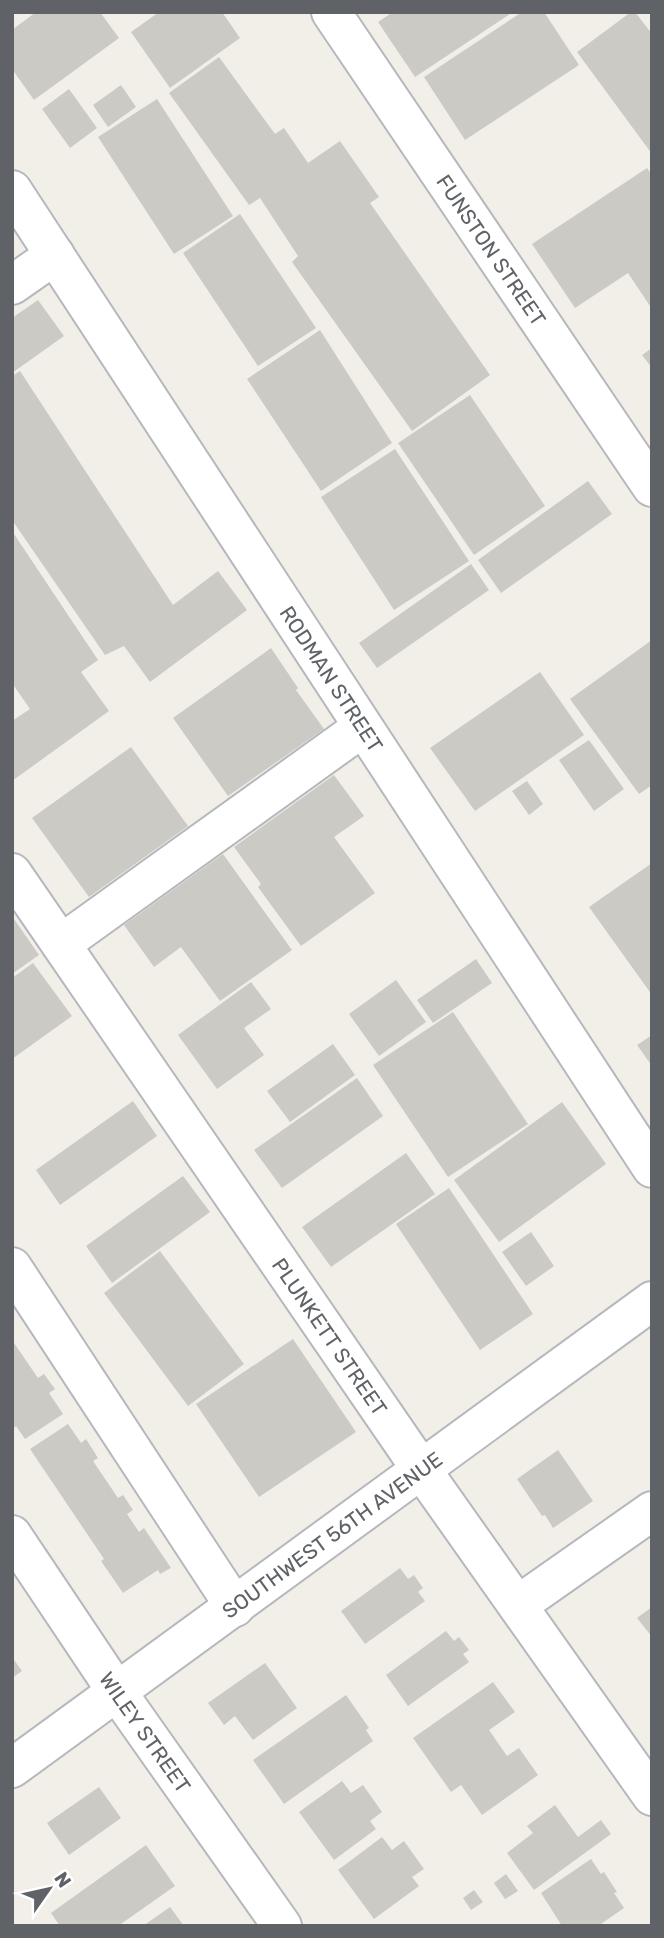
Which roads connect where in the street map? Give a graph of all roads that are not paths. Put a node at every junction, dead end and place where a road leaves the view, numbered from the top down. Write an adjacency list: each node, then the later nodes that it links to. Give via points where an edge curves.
1 (331, 12): 5 (street, FUNSTON STREET)
2 (12, 190): 3 (street, RODMAN STREET)
3 (55, 255): 4 (street); 6 (street, RODMAN STREET)
4 (12, 285)
5 (652, 487)
6 (363, 727): 8 (street); 9 (street, RODMAN STREET)
7 (12, 873): 8 (street, PLUNKETT STREET)
8 (61, 944): 12 (street, PLUNKETT STREET)
9 (652, 1168)
10 (12, 1267): 16 (street)
11 (652, 1301): 12 (street, SOUTHWEST 56TH AVENUE)
12 (421, 1469): 15 (street, PLUNKETT STREET); 16 (street, SOUTHWEST 56TH AVENUE)
13 (652, 1511): 15 (street)
14 (12, 1535): 17 (street, WILEY STREET)
15 (518, 1605): 19 (street, PLUNKETT STREET)
16 (234, 1607): 17 (street, SOUTHWEST 56TH AVENUE)
17 (117, 1692): 18 (street, SOUTHWEST 56TH AVENUE); 20 (street, WILEY STREET)
18 (12, 1768)
19 (652, 1796)
20 (282, 1926)

